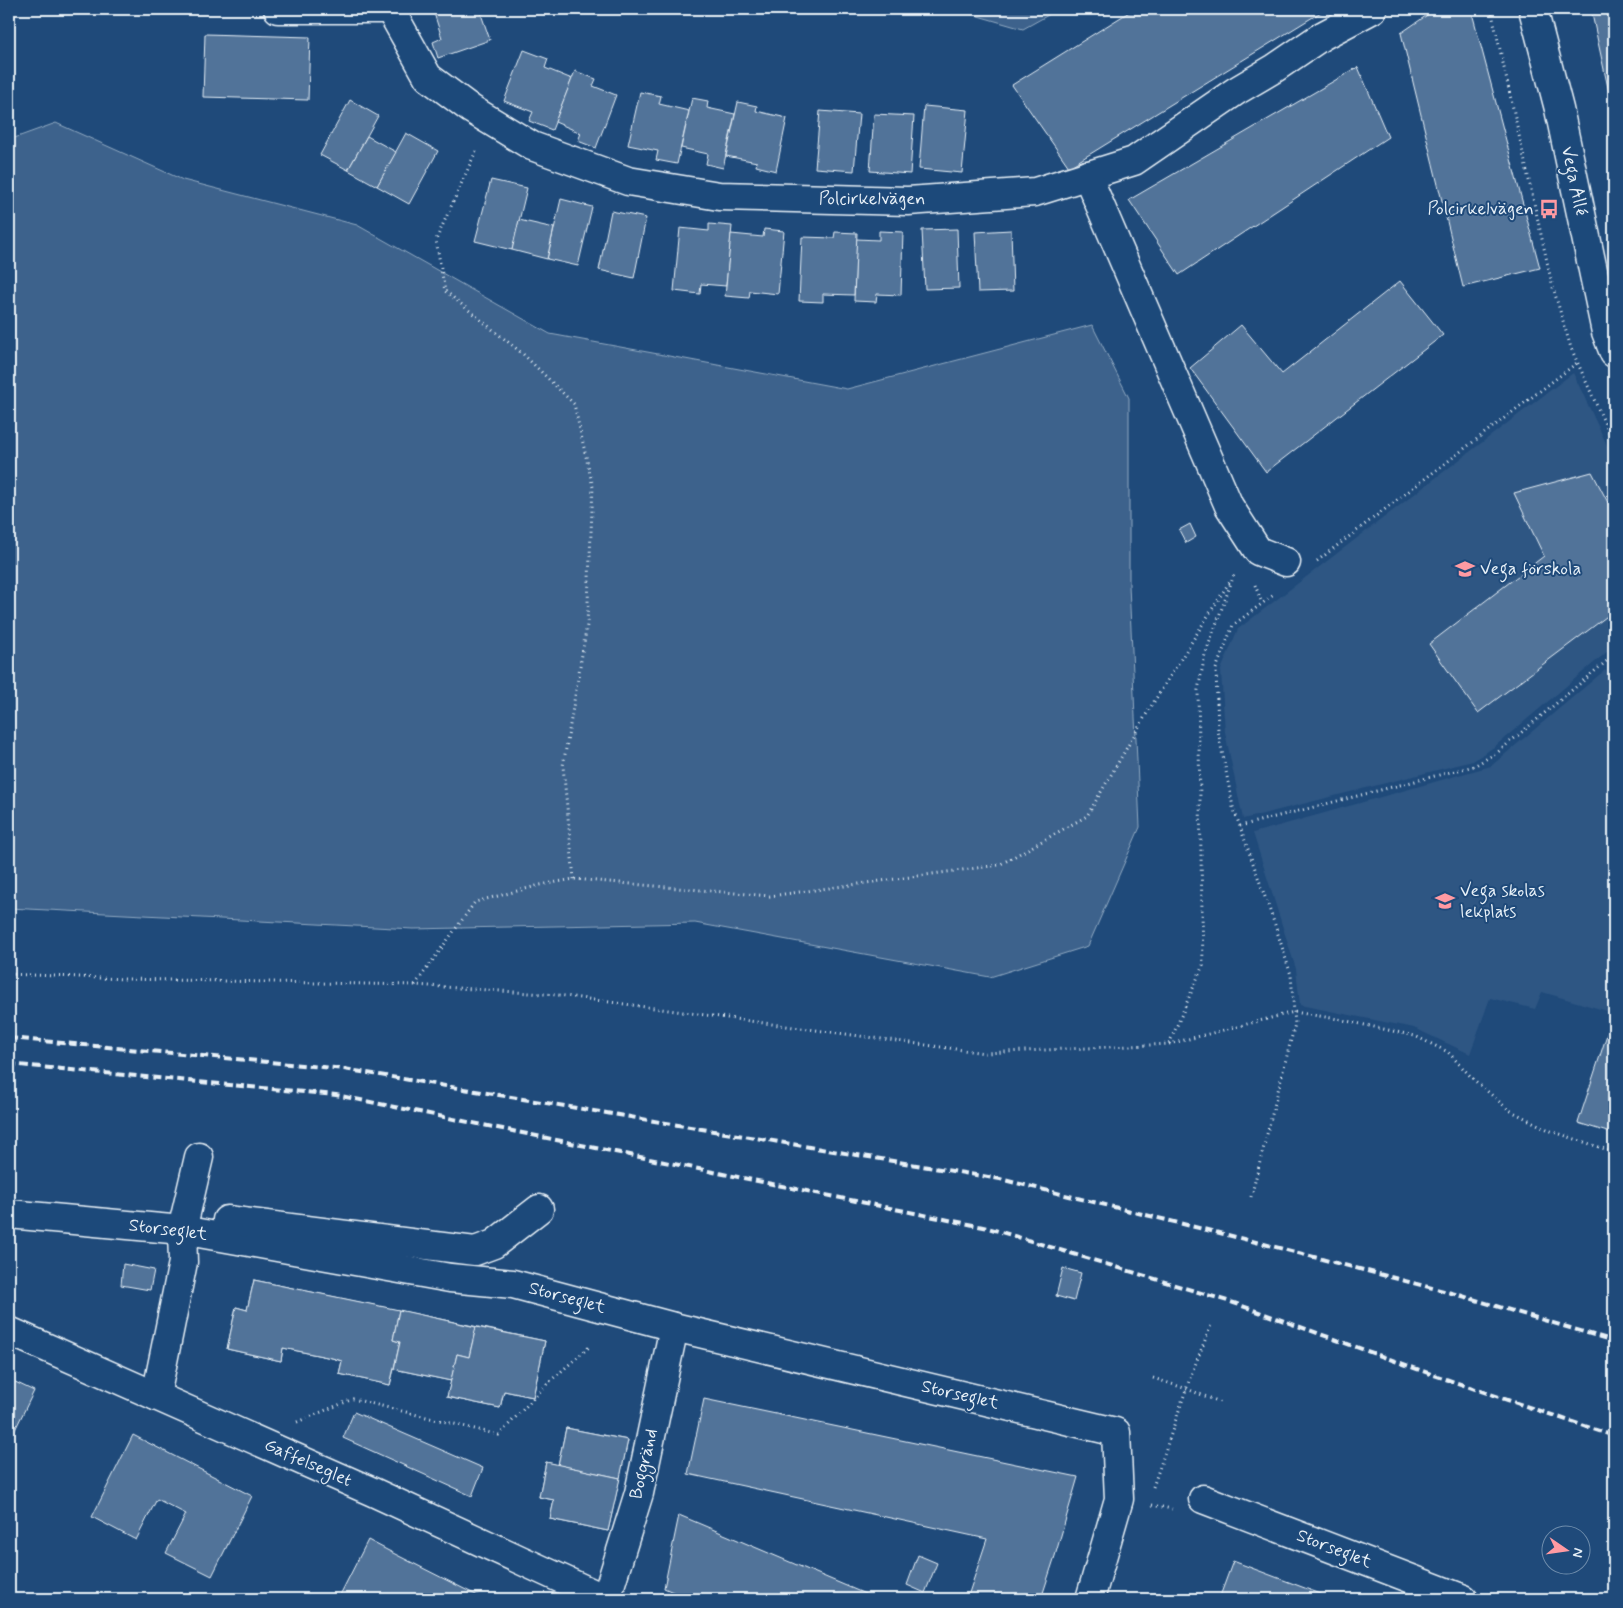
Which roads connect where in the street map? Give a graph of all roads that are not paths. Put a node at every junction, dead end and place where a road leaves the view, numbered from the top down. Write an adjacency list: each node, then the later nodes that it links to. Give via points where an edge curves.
1 (278, 9): 2 (street)
2 (390, 9): 5 (street, Polcirkelvägen, via 428,77 471,109 532,146 628,181 720,196 908,201 1035,192)
3 (1373, 9): 5 (street, Polcirkelvägen, via 1322,36 1134,161)
4 (1533, 9): 6 (street, Vega Allé, via 1559,109 1606,332)
5 (1087, 175): 7 (street, via 1229,506 1258,551)
6 (1614, 353)
7 (1298, 564)
8 (199, 1157): 11 (street)
9 (539, 1209): 11 (street, via 494,1244 475,1251)
10 (9, 1214): 11 (street, Storseglet)
11 (184, 1223): 12 (street, Storseglet, via 450,1278 513,1284); 14 (street, via 183,1262)
12 (674, 1327): 16 (street, Boggränd, via 639,1493); 17 (street, Storseglet, via 1116,1432 1119,1499)
13 (9, 1331): 14 (street, Gaffelseglet)
14 (156, 1396): 16 (street, Gaffelseglet)
15 (1203, 1499): 18 (street, Storseglet)
16 (606, 1599)
17 (1090, 1599)
18 (1464, 1599)

